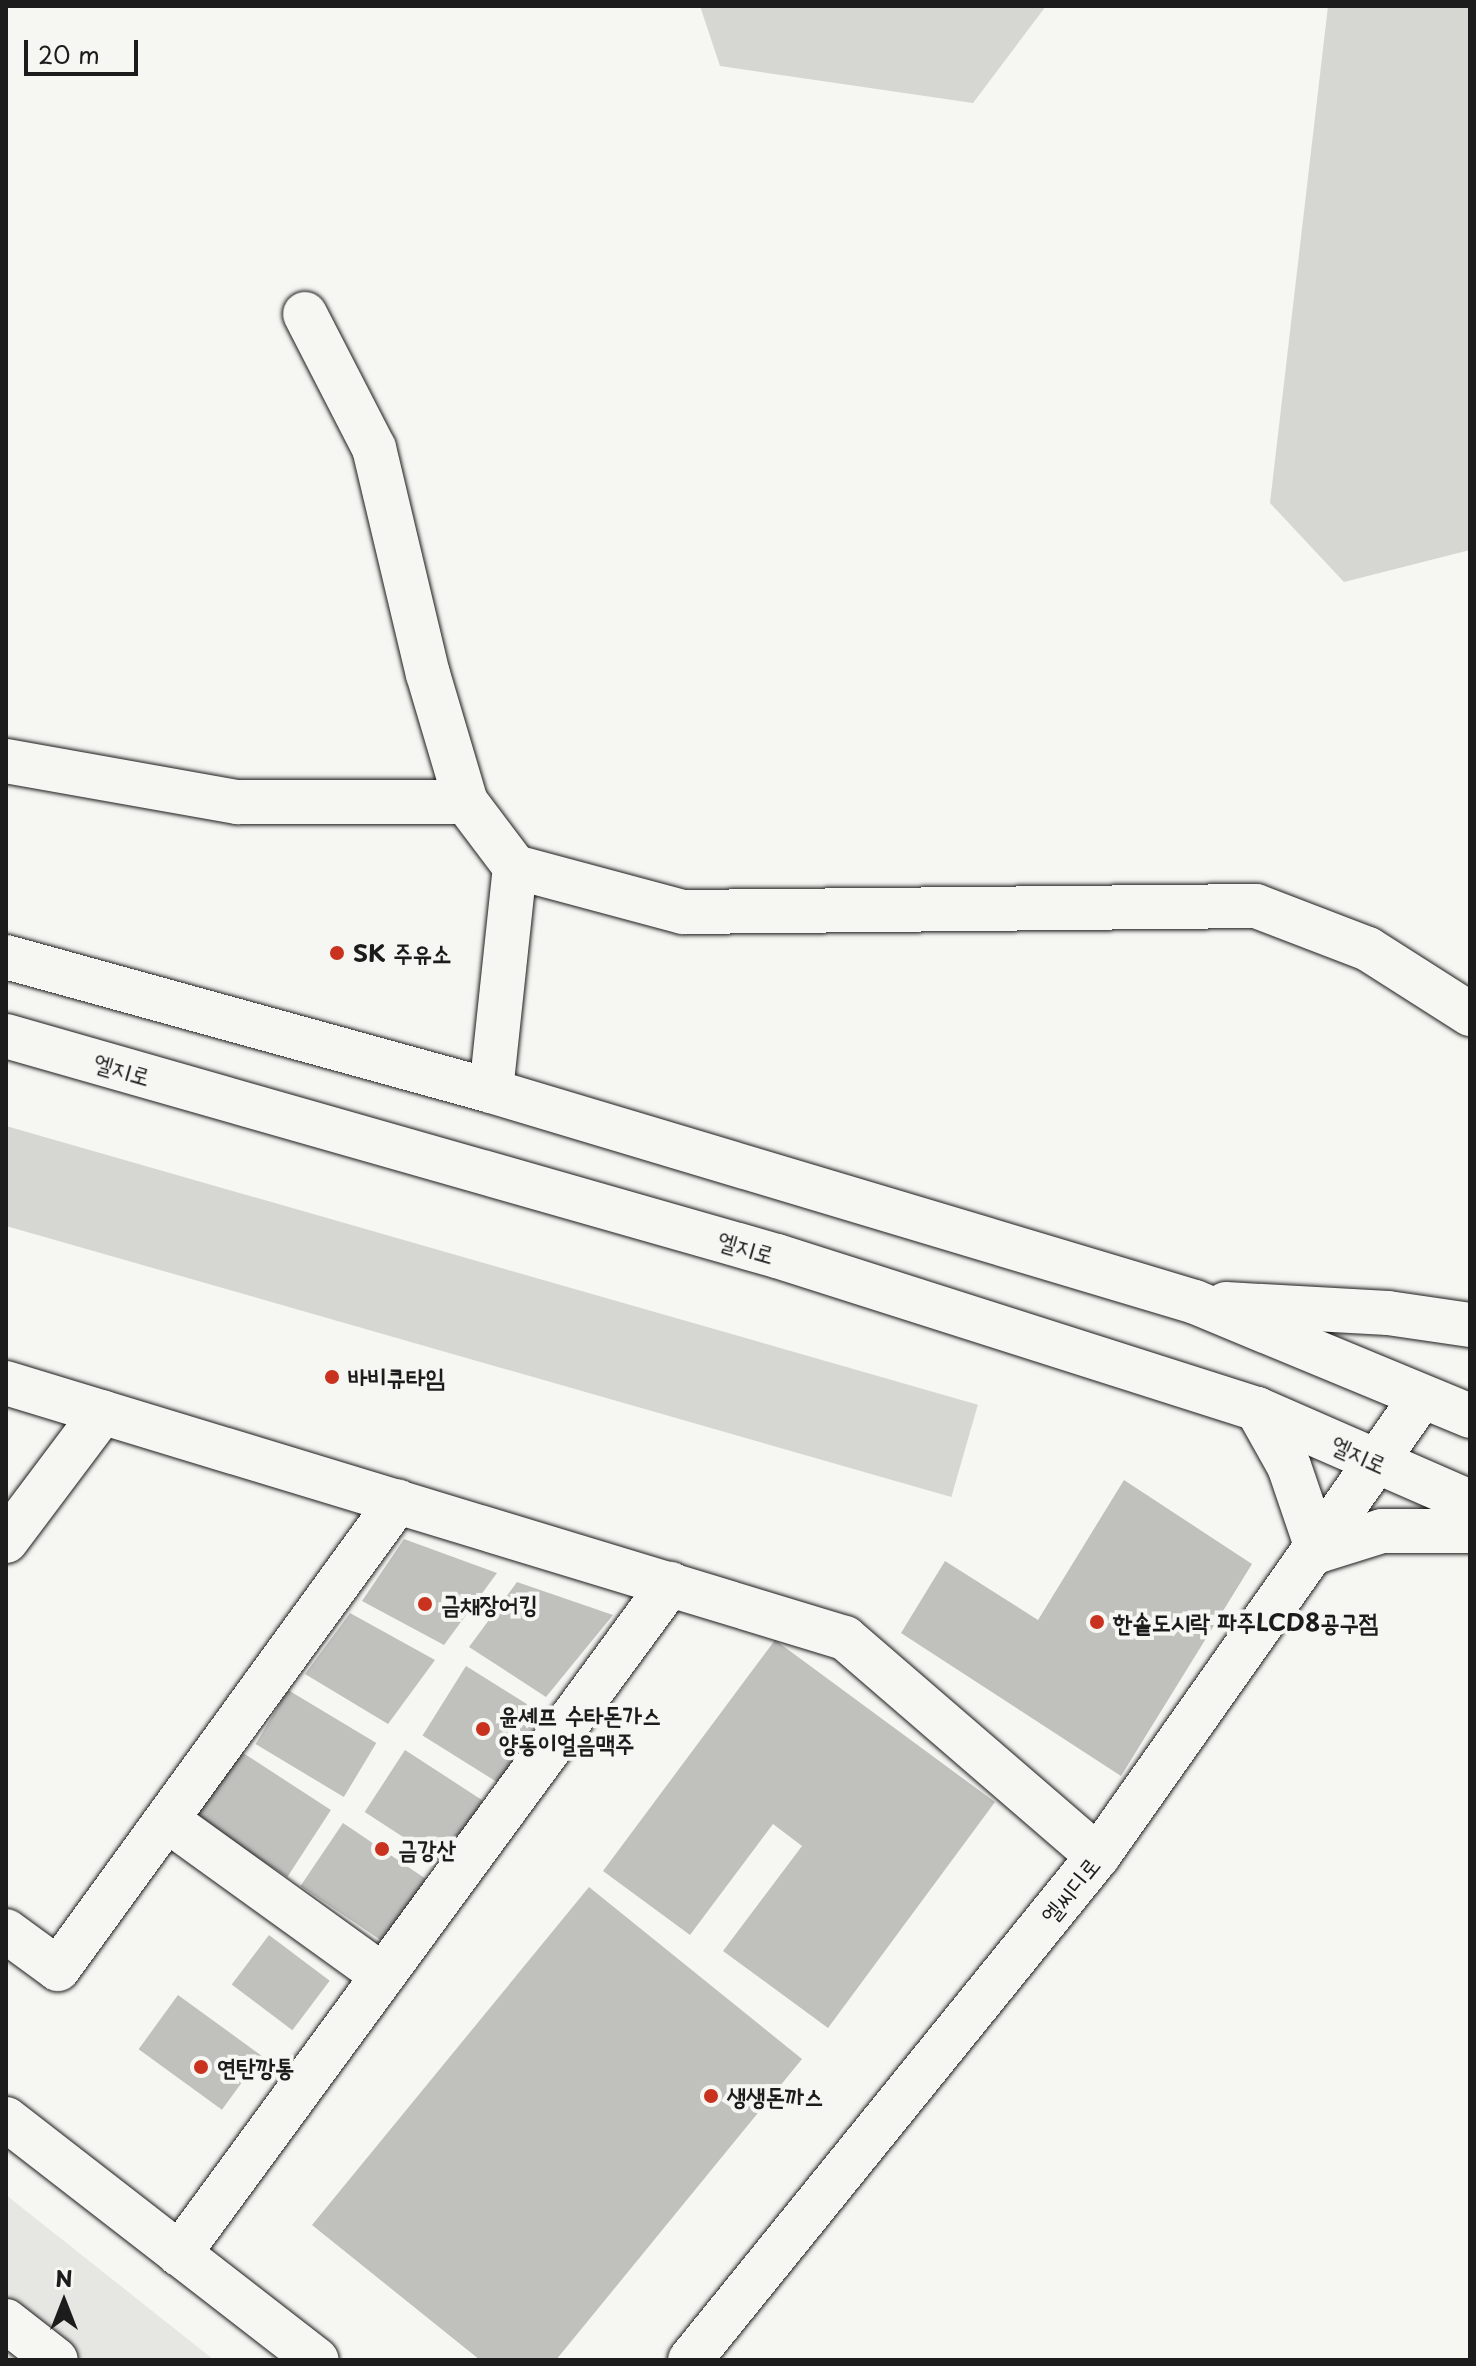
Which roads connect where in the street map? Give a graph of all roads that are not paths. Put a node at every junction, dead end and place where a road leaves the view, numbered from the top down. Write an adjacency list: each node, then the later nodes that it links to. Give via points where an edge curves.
1 (305, 314): 3 (street, via 374,448 428,674)
2 (6, 761): 3 (street, via 237,802)
3 (466, 802): 4 (street)
4 (515, 867): 6 (street, via 683,912 1256,906 1368,949); 8 (street)
5 (6, 957): 8 (street)
6 (1470, 1014)
7 (6, 1036): 13 (street, 엘지로, via 777,1256)
8 (491, 1091): 9 (street)
9 (1195, 1302): 10 (street, via 1388,1313); 12 (street)
10 (1470, 1325)
11 (6, 1383): 14 (street)
12 (1421, 1398): 15 (street); 16 (street, 엘씨디로)
13 (1257, 1409): 16 (street, 엘지로); 21 (street, via 1289,1466)
14 (103, 1412): 17 (street); 20 (street)
15 (1470, 1416)
16 (1380, 1464): 18 (street, 엘지로); 21 (street, 엘씨디로)
17 (398, 1501): 22 (street); 23 (street)
18 (1470, 1502)
19 (1470, 1531): 21 (street, via 1382,1531)
20 (6, 1541)
21 (1318, 1551): 24 (street, 엘씨디로)
22 (670, 1584): 24 (street, via 845,1638); 26 (street)
23 (167, 1820): 25 (street, via 58,1969); 26 (street)
24 (1098, 1856): 32 (street, 엘씨디로)
25 (6, 1931)
26 (383, 1976): 28 (street)
27 (6, 2119): 28 (street)
28 (179, 2254): 31 (street)
29 (6, 2321): 30 (street)
30 (56, 2360)
31 (317, 2360)
32 (690, 2360)

